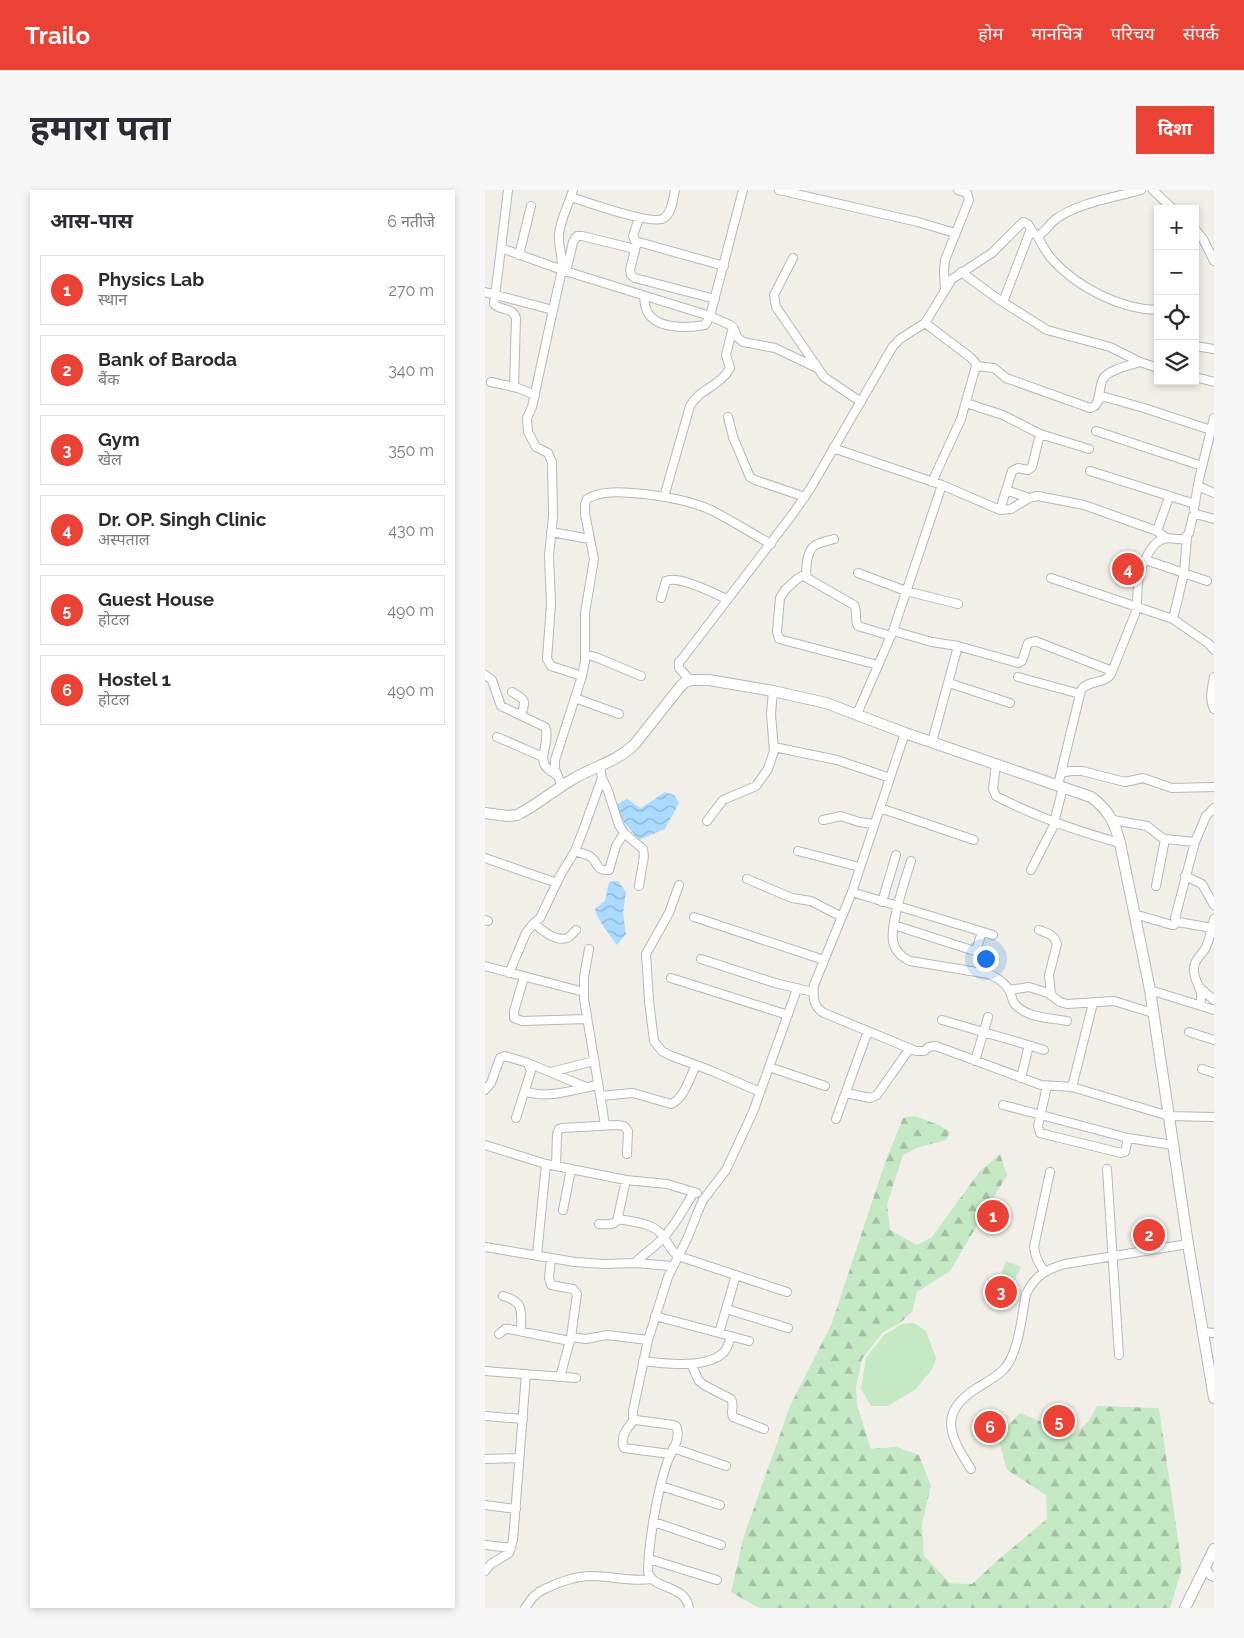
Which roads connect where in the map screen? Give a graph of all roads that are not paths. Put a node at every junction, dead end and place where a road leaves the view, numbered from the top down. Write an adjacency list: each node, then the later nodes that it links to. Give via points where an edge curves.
1 (508, 190): 17 (street)
2 (675, 190): 12 (street, via 664,219)
3 (743, 190): 21 (street)
4 (779, 190): 8 (street)
5 (958, 190): 14 (street, via 967,193 969,200)
6 (1141, 190): 13 (street, via 1074,210 1055,219 1041,234)
7 (1153, 190): 10 (street)
8 (806, 193): 14 (street)
9 (572, 194): 12 (street); 22 (street, via 559,230)
10 (1169, 205)
11 (531, 206): 18 (street)
12 (639, 218): 16 (street, via 633,236)
13 (1034, 232): 23 (street, via 1023,222 995,250); 29 (street); 31 (street, via 1052,260 1091,291 1135,308)
14 (955, 233): 24 (street, via 944,266)
15 (1199, 234): 20 (street)
16 (636, 246): 21 (street); 22 (street, via 577,236); 28 (street, via 630,273 635,278)
17 (501, 248): 18 (street); 26 (street)
18 (519, 255): 22 (street)
19 (793, 258): 40 (street, via 774,295 774,303)
20 (1214, 261)
21 (724, 266): 28 (street)
22 (563, 271): 27 (street); 30 (street)
23 (961, 272): 24 (street); 29 (street)
24 (945, 290): 33 (street)
25 (485, 292): 26 (street)
26 (494, 294): 30 (street); 44 (street, via 494,305 512,312 516,318)
27 (644, 296): 32 (street); 32 (street, via 650,316 667,325 701,326)
28 (715, 299): 32 (street)
29 (1003, 302): 37 (street, via 1047,330 1109,347)
30 (553, 310): 45 (street)
31 (1154, 310)
32 (710, 316): 34 (street)
33 (925, 322): 38 (street, via 971,357); 47 (street, via 896,342)
34 (733, 327): 40 (street, via 743,342 775,348); 64 (street, via 726,354 730,368 718,382 696,396 690,406)
35 (1199, 346): 36 (street)
36 (1214, 348)
37 (1141, 362): 39 (street); 46 (street, via 1105,376)
38 (975, 366): 46 (street, via 997,369 1006,378 1087,407 1095,406); 48 (street)
39 (1154, 367)
40 (817, 368): 47 (street, via 826,380)
41 (1199, 378): 43 (street)
42 (491, 382): 44 (street)
43 (1214, 382)
44 (514, 387): 45 (street)
45 (535, 395): 72 (street, via 526,422 532,442 548,454 552,462)
46 (1098, 399): 51 (street, via 1105,397)
47 (861, 402): 54 (street)
48 (967, 403): 53 (street, via 1003,415); 58 (street)
49 (729, 417): 63 (street, via 733,437 750,477)
50 (1214, 418): 51 (street)
51 (1211, 430): 56 (street)
52 (1096, 431): 56 (street)
53 (1039, 434): 55 (street); 61 (street, via 1032,467 1012,471)
54 (833, 448): 58 (street); 63 (street)
55 (1089, 449)
56 (1202, 466): 60 (street)
57 (1090, 471): 65 (street)
58 (932, 482): 59 (street)
59 (942, 485): 68 (street); 84 (street)
60 (1198, 486): 62 (street); 67 (street)
61 (1006, 490): 66 (street); 68 (street)
62 (1214, 492)
63 (805, 496): 77 (street)
64 (664, 497): 75 (street, via 623,492 591,496 585,504); 77 (street, via 711,510)
65 (1169, 497): 67 (street); 71 (street)
66 (1029, 498): 68 (street); 71 (street, via 1038,496 1084,505)
67 (1195, 504): 69 (street)
68 (1000, 510)
69 (1193, 516): 70 (street, via 1200,514); 73 (street)
70 (1214, 519)
71 (1157, 531): 74 (street)
72 (551, 532): 75 (street); 97 (street, via 547,659 551,666)
73 (1187, 537): 74 (street, via 1180,540); 80 (street)
74 (1166, 538): 78 (street, via 1151,548)
75 (590, 539): 93 (street, via 594,560 585,613)
76 (834, 539): 81 (street, via 813,547)
77 (771, 544): 86 (street)
78 (1146, 560): 80 (street); 88 (street, via 1138,582)
79 (858, 573): 84 (street)
80 (1184, 573): 83 (street); 89 (street)
81 (806, 574): 90 (street, via 810,580 855,605 858,626); 94 (street, via 780,598 779,640)
82 (1051, 578): 88 (street)
83 (1207, 581)
84 (906, 591): 87 (street); 90 (street)
85 (661, 598): 86 (street, via 666,581 671,579)
86 (727, 599): 101 (street, via 679,662)
87 (958, 604)
88 (1137, 606): 89 (street); 95 (street)
89 (1173, 619): 92 (street)
90 (892, 633): 91 (street); 94 (street)
91 (958, 646): 95 (street, via 1018,663 1022,661 1028,644 1035,642); 102 (street)
92 (1214, 650)
93 (585, 654): 97 (street); 98 (street)
94 (878, 666): 110 (street)
95 (1112, 671): 105 (street, via 1108,678 1084,686)
96 (485, 675): 111 (street, via 492,680 501,706)
97 (583, 676): 106 (street)
98 (641, 676)
99 (1018, 677): 105 (street)
100 (1214, 677): 108 (street, via 1211,694)
101 (690, 680): 103 (street); 118 (street, via 680,687 630,749)
102 (949, 683): 107 (street); 114 (street)
103 (773, 691): 110 (street); 115 (street)
104 (512, 692): 111 (street, via 525,701)
105 (1080, 694): 119 (street)
106 (575, 698): 109 (street); 120 (street, via 555,760)
107 (1010, 703)
108 (1214, 709)
109 (619, 714)
110 (857, 714): 112 (street)
111 (521, 716): 116 (street, via 545,727 547,735)
112 (905, 733): 114 (street); 122 (street)
113 (497, 736): 116 (street)
114 (932, 742): 117 (street)
115 (774, 748): 122 (street, via 837,760); 131 (street, via 761,780 750,789 723,800)
116 (543, 757): 120 (street, via 547,768)
117 (996, 765): 124 (street); 132 (street, via 993,789 997,796)
118 (600, 767): 121 (street); 123 (street)
119 (1061, 773): 124 (street); 125 (street, via 1081,771 1125,782 1143,778 1172,788)
120 (558, 776): 123 (street)
121 (602, 778): 134 (street); 139 (street)
122 (890, 778): 126 (street)
123 (562, 786): 128 (street, via 517,814)
124 (1060, 786): 130 (street, via 1091,797); 132 (street)
125 (1214, 787)
126 (880, 808): 133 (street); 136 (street)
127 (1214, 808): 138 (street, via 1206,816)
128 (485, 813)
129 (823, 820): 133 (street, via 841,816)
130 (1113, 820): 135 (street, via 1147,826); 137 (street)
131 (707, 821)
132 (1055, 823): 137 (street); 145 (street)
133 (874, 824): 144 (street)
134 (624, 833): 139 (street, via 616,846 609,870 598,868 591,857); 150 (street, via 643,850)
135 (1165, 839): 138 (street); 151 (street)
136 (974, 840)
137 (1120, 842): 156 (street)
138 (1195, 842): 146 (street)
139 (575, 851): 148 (street)
140 (798, 851): 144 (street)
141 (896, 855): 153 (street)
142 (485, 858): 148 (street)
143 (911, 861): 155 (street)
144 (860, 867): 152 (street)
145 (1031, 870)
146 (1185, 876): 154 (street, via 1202,884); 160 (street)
147 (747, 879): 158 (street, via 792,898 815,902)
148 (557, 883): 161 (street, via 540,918)
149 (679, 885): 204 (street, via 659,933 647,949 645,960 657,1046 669,1055)
150 (639, 886)
151 (1156, 886)
152 (852, 892): 153 (street); 158 (street)
153 (882, 902): 155 (street)
154 (1214, 905)
155 (898, 906): 162 (street); 166 (street)
156 (1134, 914): 160 (street, via 1172,925); 180 (street)
157 (694, 917): 172 (street)
158 (842, 917): 172 (street)
159 (1214, 919): 163 (street)
160 (1176, 921): 163 (street)
161 (534, 923): 164 (street, via 561,939); 174 (street, via 526,933)
162 (894, 925): 169 (street); 179 (street, via 894,947 905,959 989,974)
163 (1211, 928): 177 (street, via 1205,950 1194,967 1194,977)
164 (576, 930)
165 (1039, 930): 183 (street, via 1050,934 1057,944 1049,976)
166 (982, 932): 167 (street); 169 (street)
167 (993, 935)
168 (589, 949): 181 (street)
169 (976, 951): 170 (street)
170 (987, 955)
171 (701, 959): 178 (street)
172 (824, 960): 182 (street)
173 (485, 966): 174 (street)
174 (509, 973): 175 (street)
175 (523, 977): 181 (street); 191 (street, via 514,1011 517,1020)
176 (671, 978): 189 (street)
177 (1200, 988): 184 (street); 186 (street)
178 (797, 989): 182 (street); 189 (street)
179 (1009, 990): 183 (street, via 1029,986); 193 (street, via 1015,1004 1024,1011)
180 (1149, 990): 186 (street); 188 (street)
181 (584, 992): 191 (street)
182 (813, 992): 194 (street, via 819,1010)
183 (1051, 996): 185 (street, via 1067,1004)
184 (1214, 1000)
185 (1093, 1003): 188 (street, via 1114,1001); 214 (street)
186 (1200, 1005): 187 (street)
187 (1214, 1010)
188 (1153, 1013): 222 (street)
189 (788, 1015): 205 (street)
190 (988, 1017): 195 (street)
191 (587, 1019): 201 (street)
192 (942, 1020): 195 (street)
193 (1067, 1021)
194 (868, 1031): 199 (street); 218 (street)
195 (983, 1031): 198 (street); 202 (street)
196 (1189, 1032): 197 (street)
197 (1214, 1040)
198 (1028, 1045): 200 (street); 209 (street)
199 (910, 1048): 202 (street, via 924,1052 936,1046); 218 (street, via 877,1095 870,1098)
200 (1045, 1050)
201 (594, 1061): 207 (street); 210 (street)
202 (975, 1061): 209 (street)
203 (528, 1063): 207 (street); 215 (street, via 505,1056 500,1058); 216 (street, via 531,1071)
204 (696, 1065): 217 (street); 219 (street, via 675,1103 633,1093)
205 (769, 1067): 211 (street); 217 (street)
206 (1202, 1069): 208 (street)
207 (551, 1072): 213 (street)
208 (1214, 1073)
209 (1021, 1078): 212 (street)
210 (598, 1085): 213 (street); 219 (street)
211 (825, 1086)
212 (1047, 1086): 214 (street); 221 (street)
213 (585, 1087): 216 (street, via 539,1095)
214 (1072, 1087): 222 (street)
215 (485, 1090)
216 (525, 1091): 224 (street)
217 (760, 1092): 238 (street, via 725,1170)
218 (846, 1093): 225 (street)
219 (600, 1096): 226 (street)
220 (1003, 1105): 221 (street)
221 (1041, 1116): 227 (street); 227 (street, via 1040,1133 1121,1153 1126,1150)
222 (1169, 1116): 223 (street); 229 (street)
223 (1214, 1117)
224 (516, 1118)
225 (836, 1119)
226 (605, 1125): 230 (street, via 627,1128); 232 (street, via 559,1129)
227 (1128, 1138): 229 (street)
228 (485, 1145): 231 (street)
229 (1173, 1145): 243 (street)
230 (627, 1154)
231 (546, 1164): 232 (street); 245 (street)
232 (556, 1166): 233 (street)
233 (571, 1169): 236 (street); 239 (street)
234 (1107, 1169): 247 (street)
235 (1050, 1172): 251 (street, via 1034,1247)
236 (626, 1180): 237 (street, via 667,1184); 240 (street)
237 (694, 1192): 238 (street); 242 (street)
238 (706, 1197): 246 (street)
239 (563, 1210)
240 (619, 1219): 241 (street, via 614,1224); 242 (street, via 650,1226)
241 (599, 1224)
242 (664, 1237): 246 (street); 249 (street)
243 (1188, 1244): 247 (street); 259 (street)
244 (485, 1246): 245 (street)
245 (537, 1255): 248 (street)
246 (678, 1256): 250 (street); 252 (street)
247 (1113, 1256): 251 (street); 267 (street)
248 (551, 1258): 249 (street, via 588,1263); 264 (street, via 551,1284 573,1289 577,1294)
249 (635, 1263): 250 (street)
250 (672, 1266): 256 (street)
251 (1044, 1271): 283 (street, via 1030,1286 1010,1360 999,1374 964,1396 953,1413 952,1435)
252 (736, 1275): 253 (street); 255 (street)
253 (787, 1292)
254 (503, 1296): 258 (street, via 520,1306)
255 (726, 1309): 257 (street); 260 (street)
256 (655, 1316): 260 (street); 265 (street)
257 (788, 1328)
258 (521, 1331): 262 (street, via 505,1329); 264 (street)
259 (1203, 1332): 261 (street); 274 (street)
260 (719, 1333): 263 (street)
261 (1214, 1333)
262 (499, 1334)
263 (731, 1336): 266 (street); 269 (street, via 719,1356)
264 (570, 1339): 265 (street, via 607,1335); 272 (street)
265 (648, 1340): 268 (street)
266 (749, 1341)
267 (1119, 1355)
268 (643, 1361): 269 (street); 277 (street, via 633,1411)
269 (691, 1364): 278 (street, via 699,1381 731,1399 733,1417)
270 (485, 1371): 271 (street)
271 (527, 1374): 272 (street); 276 (street)
272 (560, 1377): 273 (street)
273 (575, 1378)
274 (1214, 1398)
275 (485, 1416): 276 (street)
276 (523, 1419): 280 (street)
277 (635, 1419): 279 (street, via 677,1426 679,1434); 279 (street, via 622,1439 624,1448)
278 (764, 1429)
279 (672, 1451): 282 (street); 284 (street)
280 (519, 1458): 281 (street); 287 (street)
281 (485, 1459)
282 (726, 1466)
283 (971, 1469)
284 (661, 1486): 285 (street); 288 (street)
285 (720, 1504)
286 (485, 1505): 287 (street)
287 (516, 1509): 291 (street)
288 (654, 1522): 290 (street); 293 (street)
289 (485, 1545): 291 (street)
290 (721, 1545)
291 (511, 1548): 295 (street)
292 (1214, 1549): 294 (street)
293 (649, 1559): 297 (street); 298 (street)
294 (1205, 1568): 296 (street); 301 (street)
295 (485, 1571)
296 (1214, 1577)
297 (651, 1579): 299 (street, via 576,1578 539,1592); 300 (street, via 681,1593)
298 (717, 1580)
299 (525, 1608)
300 (689, 1608)
301 (1185, 1608)

